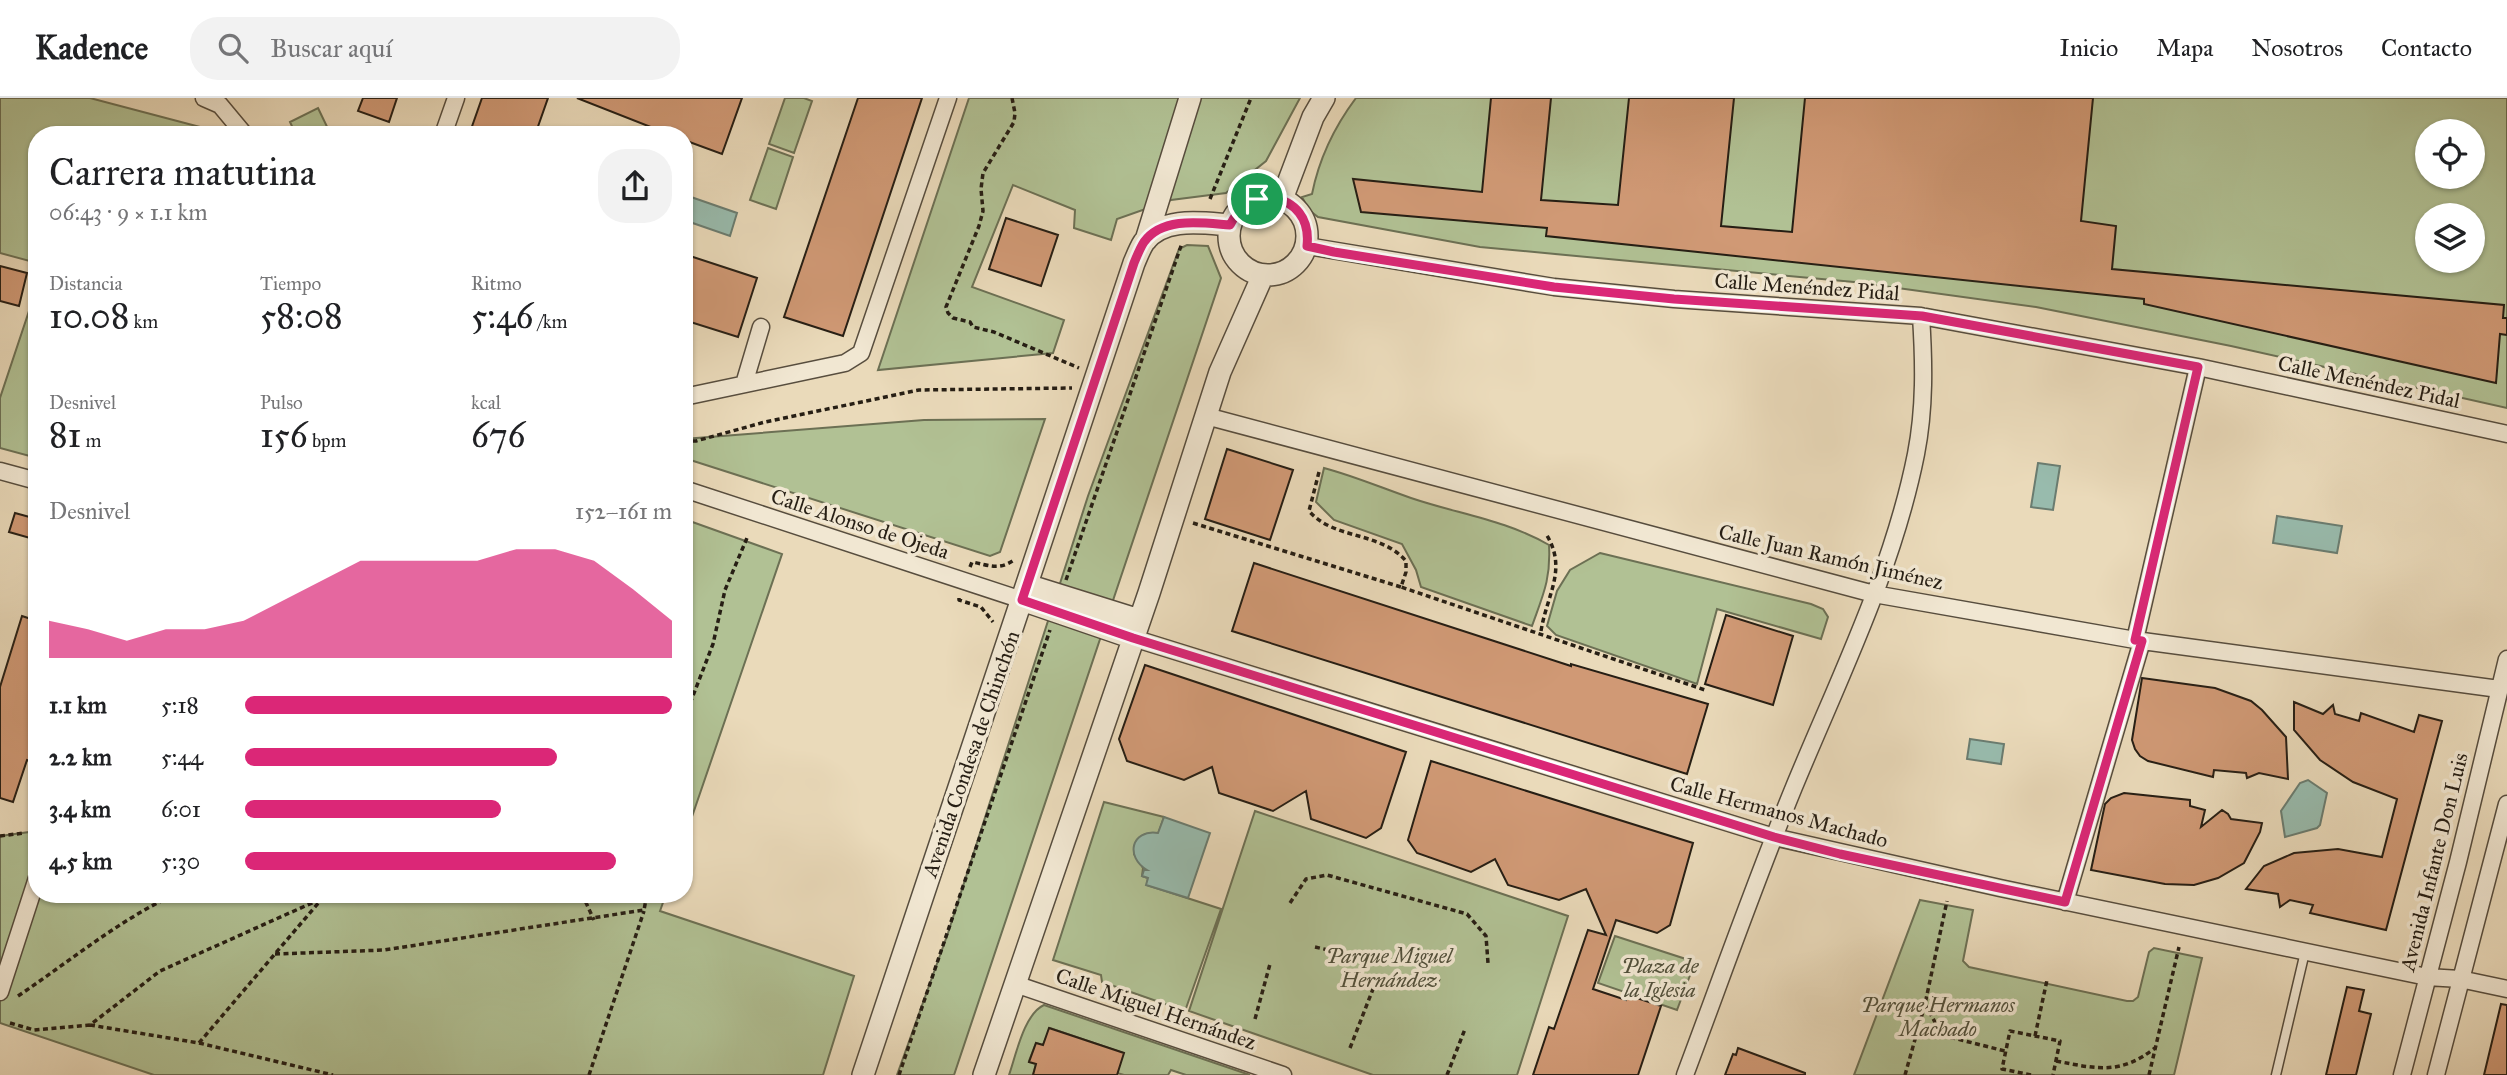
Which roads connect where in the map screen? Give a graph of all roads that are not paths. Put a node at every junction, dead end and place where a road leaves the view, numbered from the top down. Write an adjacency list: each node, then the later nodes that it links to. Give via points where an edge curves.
1 (204, 98): 6 (street, via 220,105)
2 (456, 98): 7 (street)
3 (948, 98): 16 (street, via 861,353 845,363)
4 (1190, 98): 10 (street, Avenida Condesa de Chinchón)
5 (1324, 98): 8 (street)
6 (238, 126)
7 (446, 126)
8 (1282, 199): 9 (street, via 1269,197 1245,204); 11 (street, via 1306,223)
9 (1230, 225): 10 (street, via 1186,222 1161,229); 12 (street, via 1235,257)
10 (1146, 240): 23 (street, Avenida Condesa de Chinchón, via 1134,263)
11 (1307, 246): 12 (street, via 1295,266); 13 (street, Calle Menéndez Pidal, via 1554,287)
12 (1263, 275): 18 (street, via 1220,372)
13 (1922, 316): 15 (street, Calle Menéndez Pidal); 24 (street, via 1925,374 1916,452 1898,526)
14 (761, 327): 16 (street)
15 (2198, 367): 19 (street, Calle Menéndez Pidal); 26 (street)
16 (744, 384): 17 (street)
17 (693, 395)
18 (1206, 416): 24 (street, Calle Juan Ramón Jiménez); 25 (street)
19 (2507, 434)
20 (0, 471): 21 (street)
21 (28, 479)
22 (693, 492): 23 (street, Calle Alonso de Ojeda)
23 (1025, 592): 25 (street); 25 (street, via 1061,595); 39 (street, Avenida Condesa de Chinchón)
24 (1874, 594): 26 (street, Calle Juan Ramón Jiménez); 30 (street)
25 (1136, 629): 30 (street, Calle Hermanos Machado); 36 (street)
26 (2138, 640): 28 (street, Calle Juan Ramón Jiménez); 31 (street)
27 (2507, 659): 28 (street, Avenida Infante Don Luis)
28 (2499, 689): 34 (street, Avenida Infante Don Luis)
29 (2507, 804): 35 (street)
30 (1774, 837): 31 (street, Calle Hermanos Machado); 42 (street)
31 (2065, 902): 33 (street, Calle Hermanos Machado)
32 (29, 903): 38 (street)
33 (2305, 952): 34 (street, Calle Hermanos Machado); 43 (lane)
34 (2427, 978): 35 (street, Calle Hermanos Machado); 44 (street, Avenida Infante Don Luis)
35 (2460, 979): 37 (street, Calle Hermanos Machado); 45 (street)
36 (1015, 984): 40 (street); 41 (street, Calle Miguel Hernández)
37 (2507, 989)
38 (0, 992)
39 (863, 1075)
40 (984, 1075)
41 (1283, 1075)
42 (1685, 1075)
43 (2276, 1075)
44 (2402, 1075)
45 (2436, 1075)

